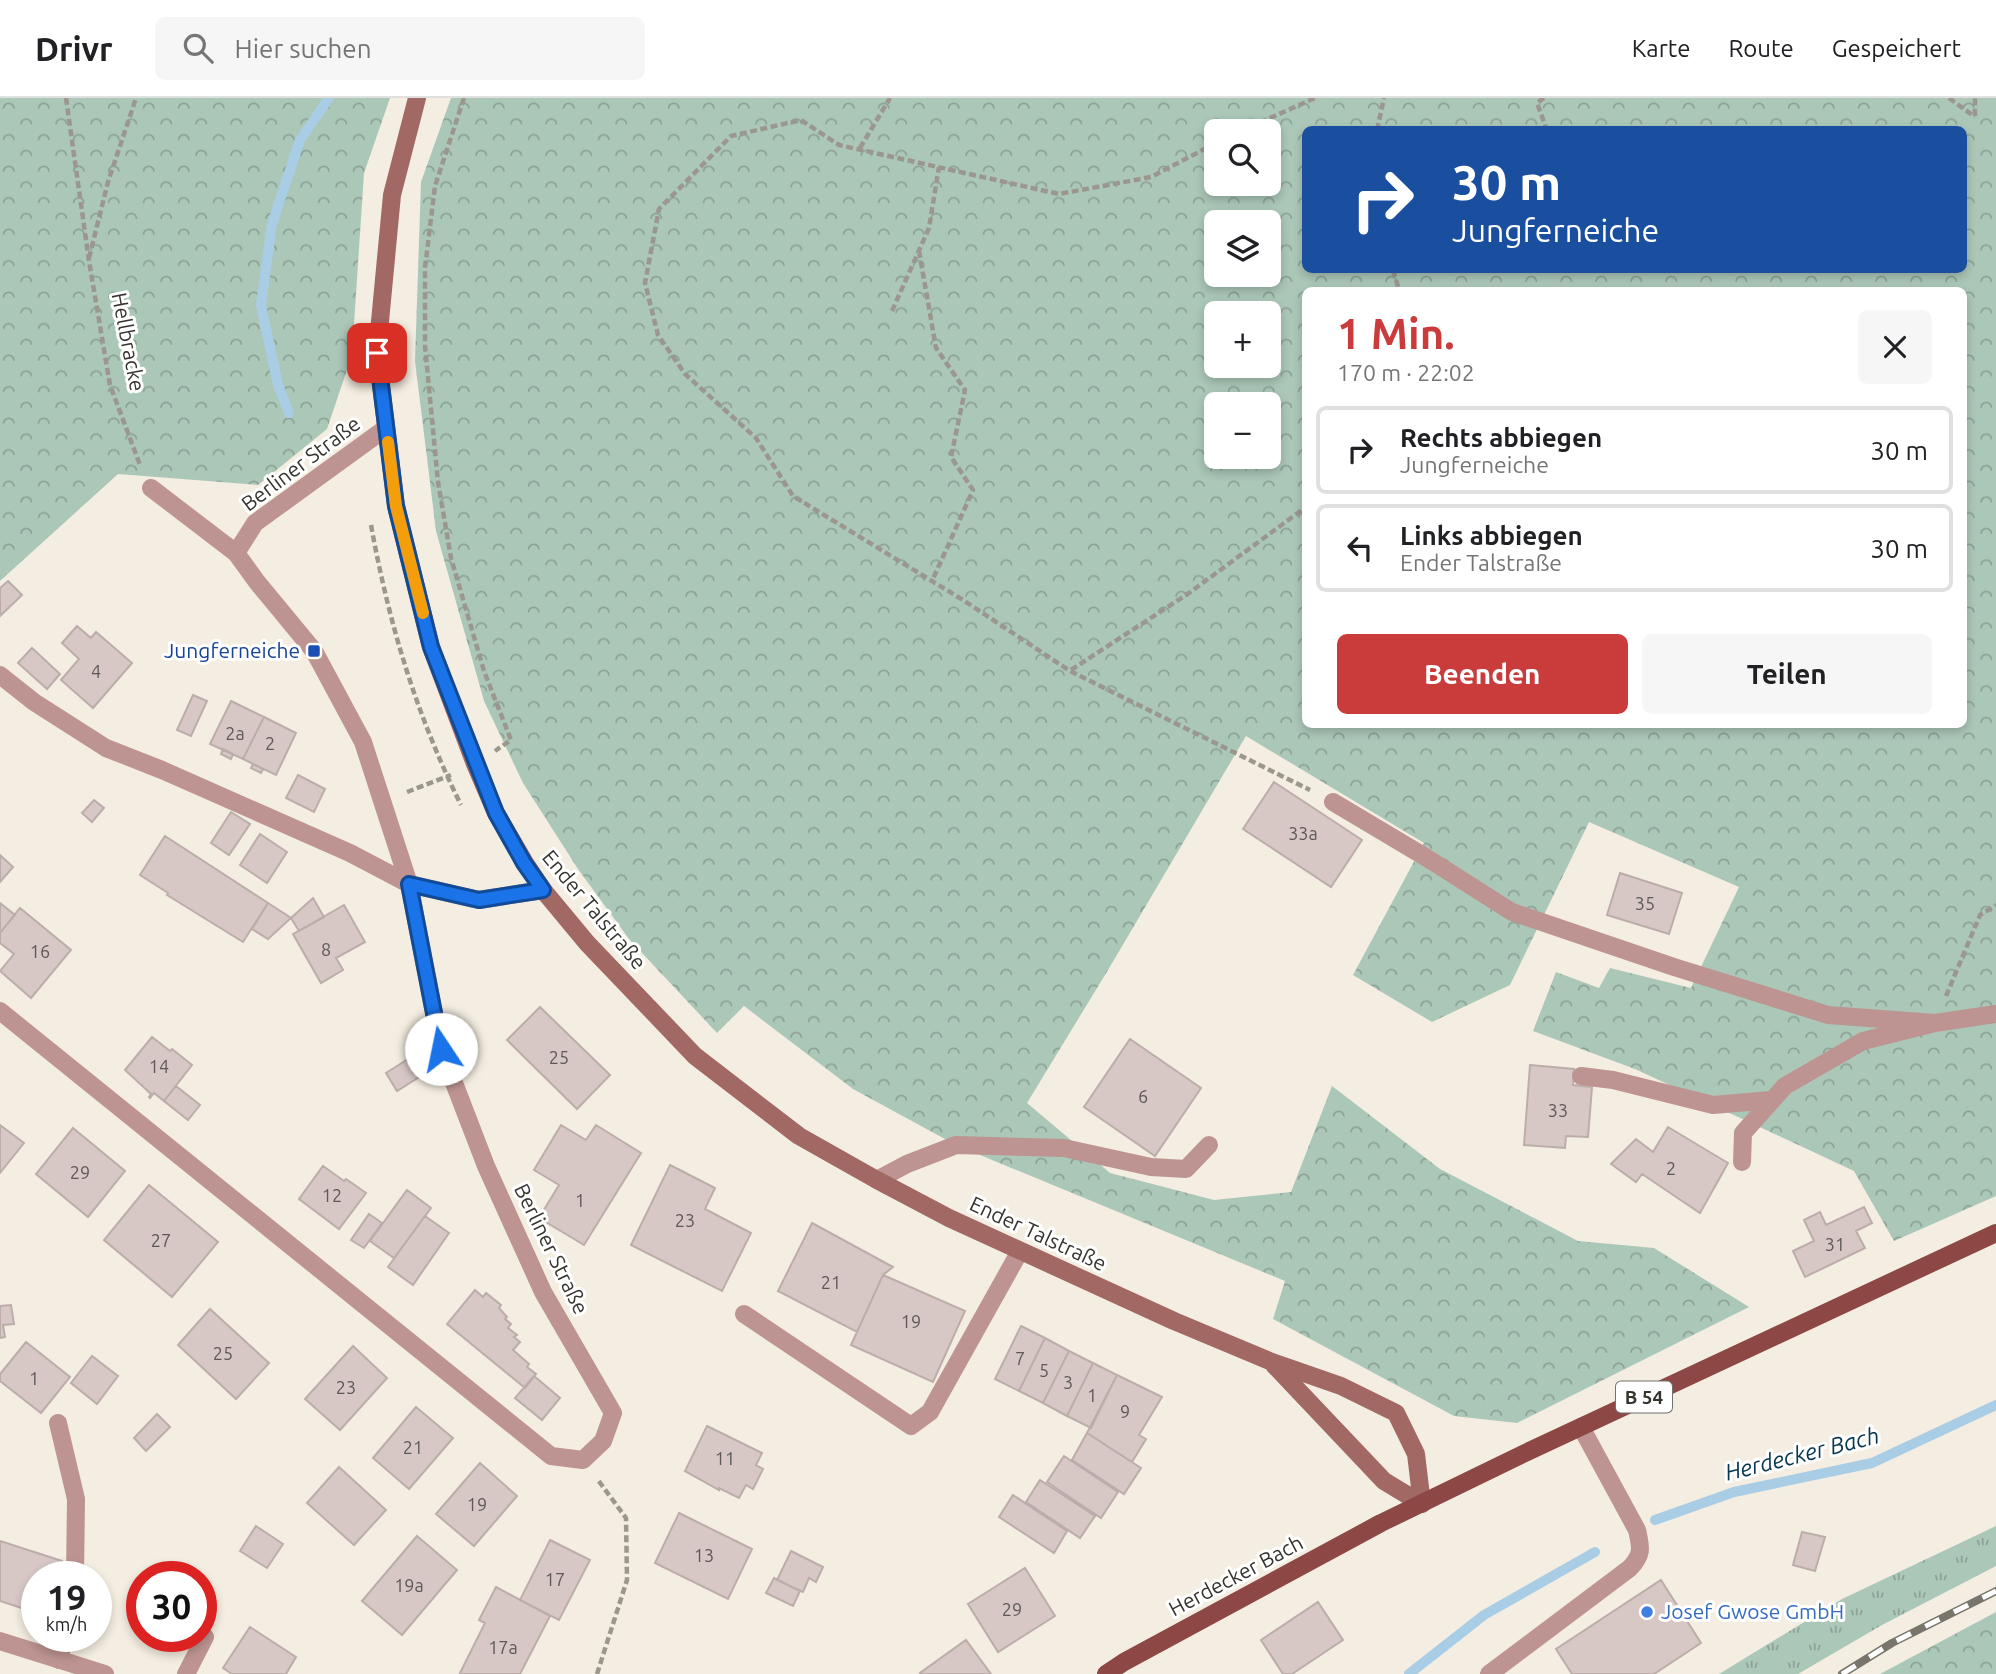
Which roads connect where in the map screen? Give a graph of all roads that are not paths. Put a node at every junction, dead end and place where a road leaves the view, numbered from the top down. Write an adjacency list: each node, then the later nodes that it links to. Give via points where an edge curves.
1 (417, 98): 2 (main road, Ender Talstraße, via 392,195 377,353)
2 (386, 428): 4 (street, Berliner Straße, via 255,523); 8 (main road, Ender Talstraße, via 396,506 431,647 496,813)
3 (151, 488): 4 (street)
4 (236, 553): 7 (street, Berliner Straße, via 314,651 363,742)
5 (0, 674): 7 (street, via 106,748 350,853)
6 (1333, 802): 11 (street, via 1512,912 1828,1015)
7 (409, 884): 8 (street, via 479,900); 9 (street, Berliner Straße, via 441,1049 481,1153 543,1292 613,1413 603,1441 583,1460 551,1456)
8 (543, 890): 16 (main road, Ender Talstraße, via 695,1056 799,1136)
9 (0, 1011)
10 (1996, 1014): 11 (street)
11 (1935, 1023): 13 (street, via 1863,1041 1785,1086)
12 (1581, 1076): 13 (street, via 1713,1105)
13 (1771, 1100): 15 (street, via 1743,1133)
14 (1209, 1145): 16 (street, via 1186,1169 1151,1167 1064,1148 956,1144)
15 (1742, 1162)
16 (877, 1180): 18 (main road, Ender Talstraße)
17 (1996, 1233): 22 (main road, Herdecker Bach / B 54)
18 (1020, 1251): 19 (street, via 930,1412 911,1426); 20 (main road, Ender Talstraße)
19 (744, 1314)
20 (1272, 1362): 23 (main road, Ender Talstraße, via 1384,1480); 23 (main road, Ender Talstraße, via 1341,1386 1396,1413 1416,1454)
21 (58, 1423): 24 (street, via 76,1499)
22 (1581, 1427): 23 (main road, Herdecker Bach / B 54); 32 (street, via 1637,1530 1639,1555 1629,1568)
23 (1422, 1504): 31 (main road, Herdecker Bach / B 54)
24 (75, 1561)
25 (0, 1641): 28 (street)
26 (61, 1652): 28 (street)
27 (197, 1652): 30 (street)
28 (59, 1660): 29 (street)
29 (105, 1674)
30 (186, 1674)
31 (1107, 1674)
32 (1489, 1674)

